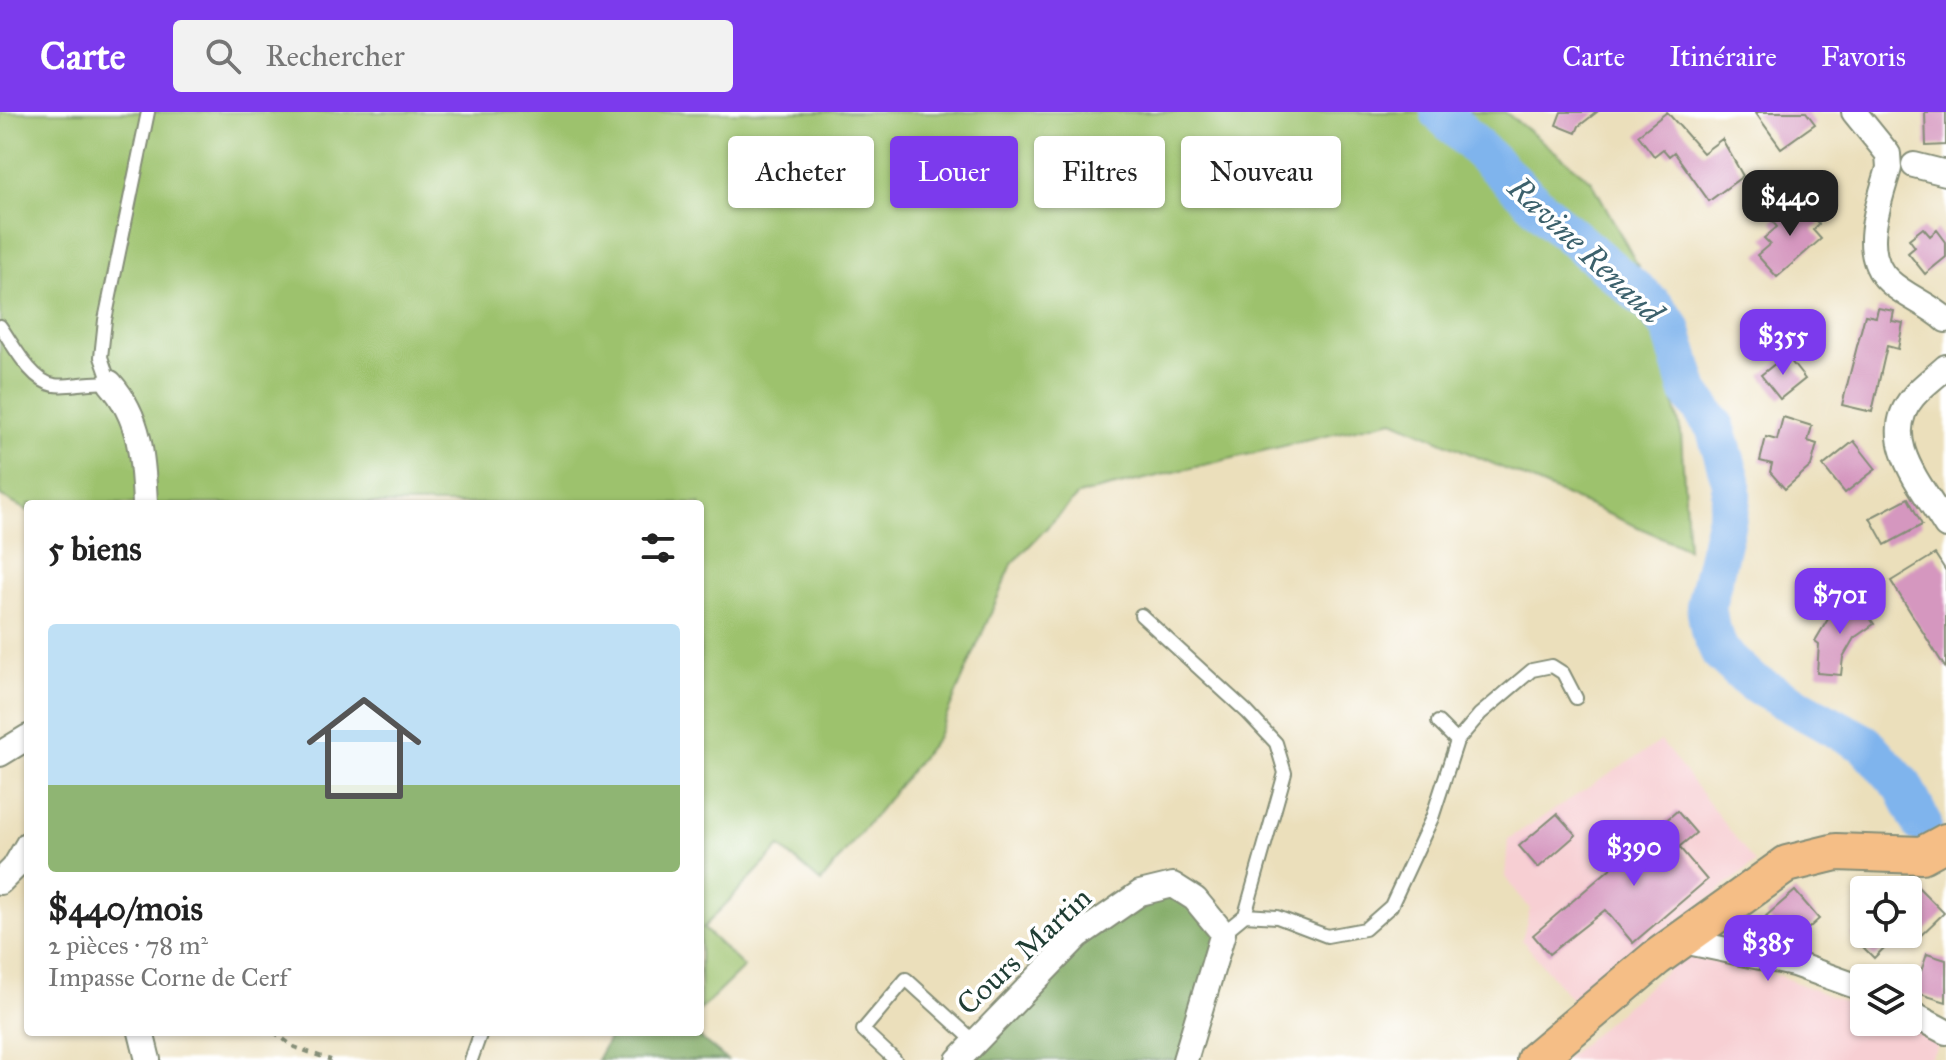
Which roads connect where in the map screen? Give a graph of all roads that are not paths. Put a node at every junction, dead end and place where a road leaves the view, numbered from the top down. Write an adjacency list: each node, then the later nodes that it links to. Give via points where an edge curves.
1 (148, 112): 8 (lane, via 105,320 101,357)
2 (1854, 112): 5 (street, via 1888,154 1872,245 1876,264 1888,281)
3 (1914, 165): 4 (street)
4 (1946, 173)
5 (1946, 320)
6 (0, 326): 8 (lane, via 36,375 54,385)
7 (1946, 367): 10 (street, via 1913,396 1897,422 1901,452)
8 (110, 383): 9 (street, via 125,401 141,442)
9 (145, 500)
10 (1946, 526)
11 (1141, 615): 20 (lane, via 1276,743 1285,773)
12 (1576, 698): 15 (lane, via 1563,673 1552,666 1532,670)
13 (1438, 722): 15 (lane)
14 (24, 739): 16 (street)
15 (1457, 741): 20 (lane, via 1432,818 1391,906 1365,929 1327,936 1277,917)
16 (0, 754)
17 (1946, 842): 22 (main road, via 1922,855 1836,852 1787,864)
18 (24, 851): 19 (street)
19 (0, 882)
20 (1245, 915): 21 (lane)
21 (1223, 933): 28 (street, Cours Martin, via 1195,899 1173,885 1140,893 1078,936); 32 (street)
22 (1683, 941): 23 (street, via 1794,964); 33 (main road, via 1620,986)
23 (1850, 984)
24 (1922, 1019): 25 (street)
25 (1946, 1032)
26 (142, 1036): 29 (street)
27 (480, 1036): 30 (lane)
28 (966, 1051): 31 (lane, via 906,979 863,1030)
29 (148, 1060)
30 (471, 1060)
31 (895, 1060)
32 (1185, 1060)
33 (1535, 1060)

